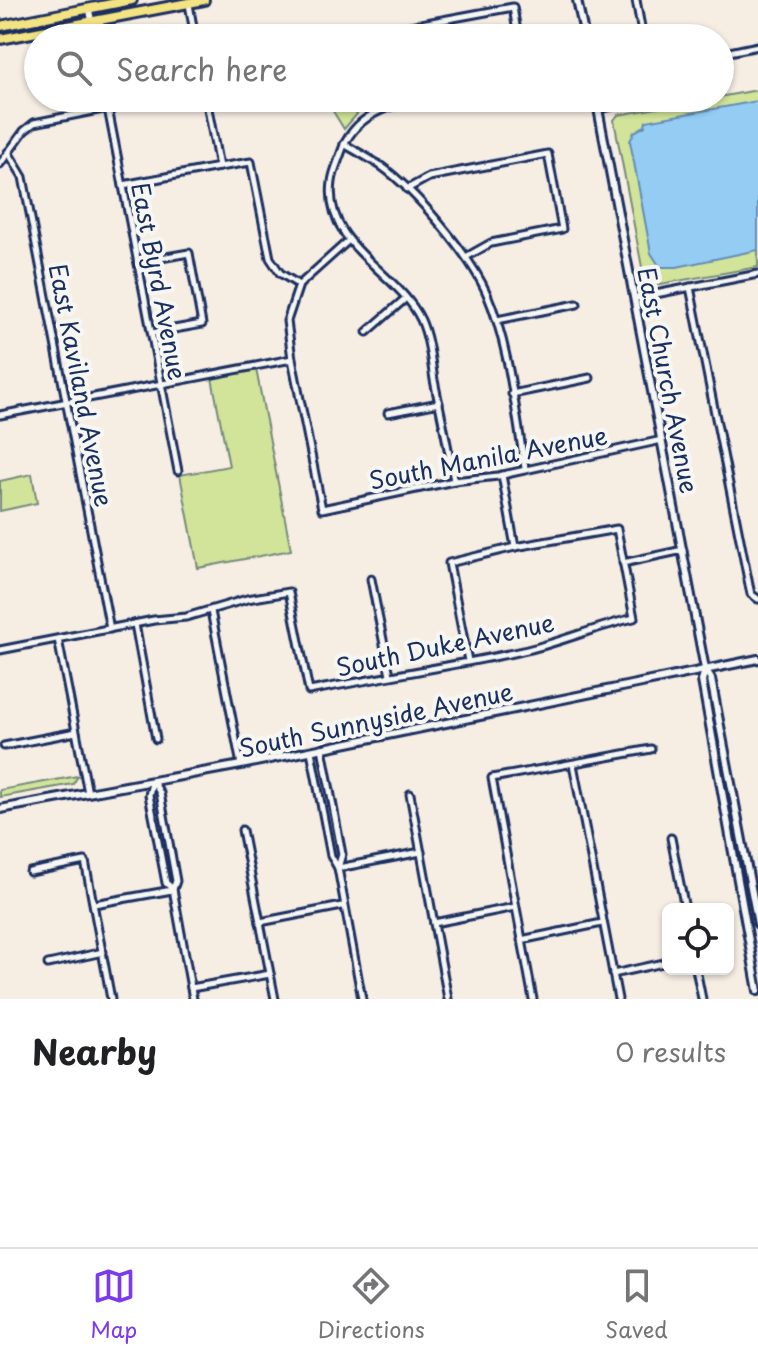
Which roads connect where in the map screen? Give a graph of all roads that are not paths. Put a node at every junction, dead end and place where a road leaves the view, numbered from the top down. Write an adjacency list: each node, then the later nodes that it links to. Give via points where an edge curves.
1 (132, 0): 6 (main road)
2 (204, 0): 5 (main road)
3 (577, 0): 13 (street)
4 (636, 0): 14 (street)
5 (188, 1): 7 (main road); 10 (street)
6 (89, 8): 7 (street); 15 (main road)
7 (91, 21): 8 (main road); 9 (street)
8 (76, 24)
9 (92, 24)
10 (192, 24)
11 (421, 24): 12 (street, via 513,7)
12 (516, 24)
13 (582, 24)
14 (640, 24)
15 (0, 26)
16 (24, 34): 17 (main road)
17 (0, 39)
18 (758, 46): 19 (street)
19 (734, 51)
20 (88, 112): 26 (street, via 34,123)
21 (109, 112): 29 (street, East Byrd Avenue)
22 (209, 112): 28 (street)
23 (599, 112): 38 (street, East Church Avenue)
24 (373, 113): 25 (street, via 356,125)
25 (344, 144): 30 (street); 31 (street, via 332,182 335,215)
26 (8, 152): 27 (street); 47 (street, East Kaviland Avenue, via 23,177)
27 (0, 164)
28 (219, 167): 29 (street); 35 (street, via 251,162 270,258 280,273)
29 (123, 185): 33 (street, East Byrd Avenue)
30 (407, 189): 32 (street); 32 (street, via 429,177 548,154 562,229 491,243)
31 (349, 240): 35 (street); 37 (street)
32 (466, 257): 40 (street)
33 (138, 262): 42 (street, East Byrd Avenue); 42 (street, via 189,253 202,324)
34 (758, 274): 36 (street)
35 (299, 285): 43 (street, via 287,321)
36 (690, 287): 38 (street); 60 (street, via 749,585)
37 (406, 298): 41 (street); 48 (street, via 423,324)
38 (635, 298): 51 (street, East Church Avenue)
39 (577, 304): 40 (street)
40 (497, 320): 46 (street)
41 (367, 332)
42 (152, 333): 45 (street, East Byrd Avenue)
43 (292, 359): 45 (street); 55 (street, South Manila Avenue, via 322,509)
44 (590, 378): 46 (street)
45 (161, 383): 47 (street); 53 (street, East Byrd Avenue)
46 (512, 394): 52 (street)
47 (67, 402): 50 (street); 63 (street, East Kaviland Avenue)
48 (439, 403): 49 (street); 55 (street)
49 (388, 413)
50 (0, 415)
51 (662, 440): 52 (street, South Manila Avenue); 57 (street, East Church Avenue)
52 (525, 468): 54 (street, South Manila Avenue)
53 (178, 471)
54 (502, 475): 55 (street, South Manila Avenue); 56 (street)
55 (454, 481)
56 (515, 547): 58 (street, via 617,529); 67 (street, via 449,563)
57 (683, 550): 58 (street); 68 (street, East Church Avenue)
58 (623, 563): 67 (street, South Duke Avenue, via 634,618)
59 (371, 579): 69 (street)
60 (757, 599)
61 (211, 611): 62 (street); 69 (street, South Duke Avenue, via 289,592 309,691); 77 (street)
62 (135, 624): 63 (street); 71 (street)
63 (110, 629): 64 (street)
64 (58, 639): 65 (street); 70 (street)
65 (0, 650)
66 (758, 659): 68 (street, South Sunnyside Avenue)
67 (468, 661): 69 (street, South Duke Avenue)
68 (705, 669): 73 (street, South Sunnyside Avenue); 95 (street, East Church Avenue); 103 (street, East Church Avenue, via 702,681)
69 (390, 675)
70 (76, 732): 72 (street); 79 (street)
71 (156, 739)
72 (4, 746)
73 (322, 748): 75 (street, South Sunnyside Avenue); 85 (street, via 342,854)
74 (651, 749): 76 (street)
75 (311, 751): 77 (street, South Sunnyside Avenue); 85 (street, via 331,856)
76 (573, 764): 91 (street, via 492,778); 94 (street)
77 (241, 765): 78 (street, South Sunnyside Avenue)
78 (153, 781): 79 (street, South Sunnyside Avenue); 87 (street, via 174,866); 87 (street, via 149,795 166,883)
79 (88, 793): 81 (street, South Sunnyside Avenue)
80 (410, 794): 84 (street)
81 (0, 809)
82 (242, 830): 92 (street)
83 (671, 838): 88 (street)
84 (421, 852): 85 (street); 93 (street)
85 (338, 868): 90 (street)
86 (30, 872): 89 (street, via 85,861)
87 (173, 889): 89 (street); 104 (street)
88 (684, 903)
89 (94, 904): 97 (street)
90 (342, 906): 92 (street); 109 (street)
91 (515, 907): 93 (street); 96 (street)
92 (260, 922): 100 (street)
93 (434, 923): 110 (street)
94 (602, 923): 96 (street); 101 (street)
95 (758, 924)
96 (521, 940): 111 (street)
97 (103, 952): 99 (street); 106 (street)
98 (662, 963): 101 (street)
99 (48, 964)
100 (270, 974): 104 (street); 108 (street)
101 (613, 974): 112 (street)
102 (697, 975): 113 (street)
103 (757, 981): 105 (street, East Church Avenue)
104 (191, 988): 107 (street)
105 (758, 991)
106 (111, 999)
107 (193, 999)
108 (275, 999)
109 (362, 999)
110 (448, 999)
111 (533, 999)
112 (618, 999)
113 (702, 999)

